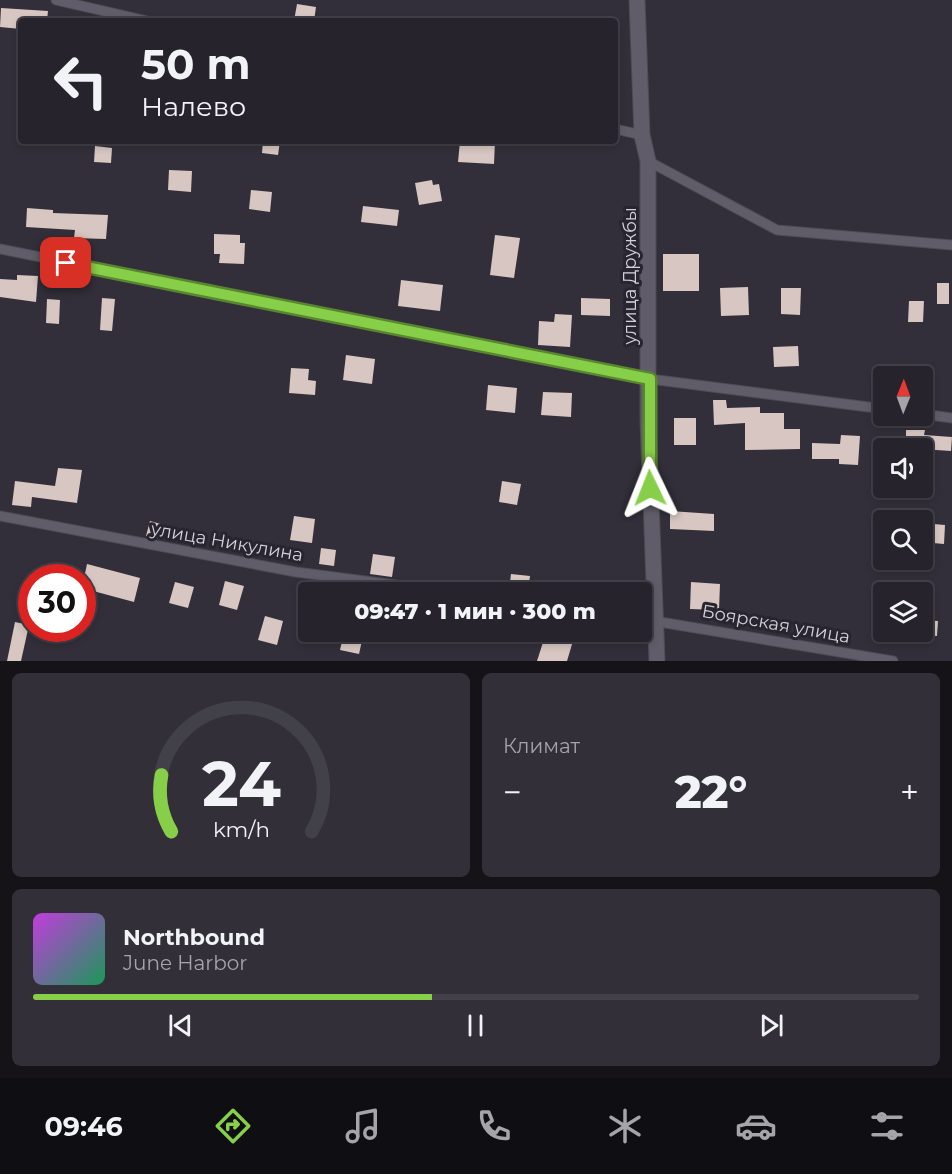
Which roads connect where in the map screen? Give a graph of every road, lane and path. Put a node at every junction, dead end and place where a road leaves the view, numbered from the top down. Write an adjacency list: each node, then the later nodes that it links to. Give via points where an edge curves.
1 (56, 0): 3 (lane)
2 (637, 0): 5 (street)
3 (134, 18)
4 (618, 130): 5 (lane)
5 (642, 135): 6 (lane)
6 (648, 161): 7 (lane, via 777,230); 9 (street, улица Дружбы)
7 (952, 245)
8 (0, 249): 9 (lane)
9 (650, 379): 10 (lane); 15 (street, улица Дружбы)
10 (873, 409)
11 (933, 415): 12 (lane)
12 (952, 418)
13 (0, 516): 14 (lane, улица Никулина, via 297,572)
14 (373, 582)
15 (648, 582)
16 (652, 620): 19 (lane, Боярская улица)
17 (652, 638): 18 (street, улица Дружбы)
18 (657, 661)
19 (893, 661)

